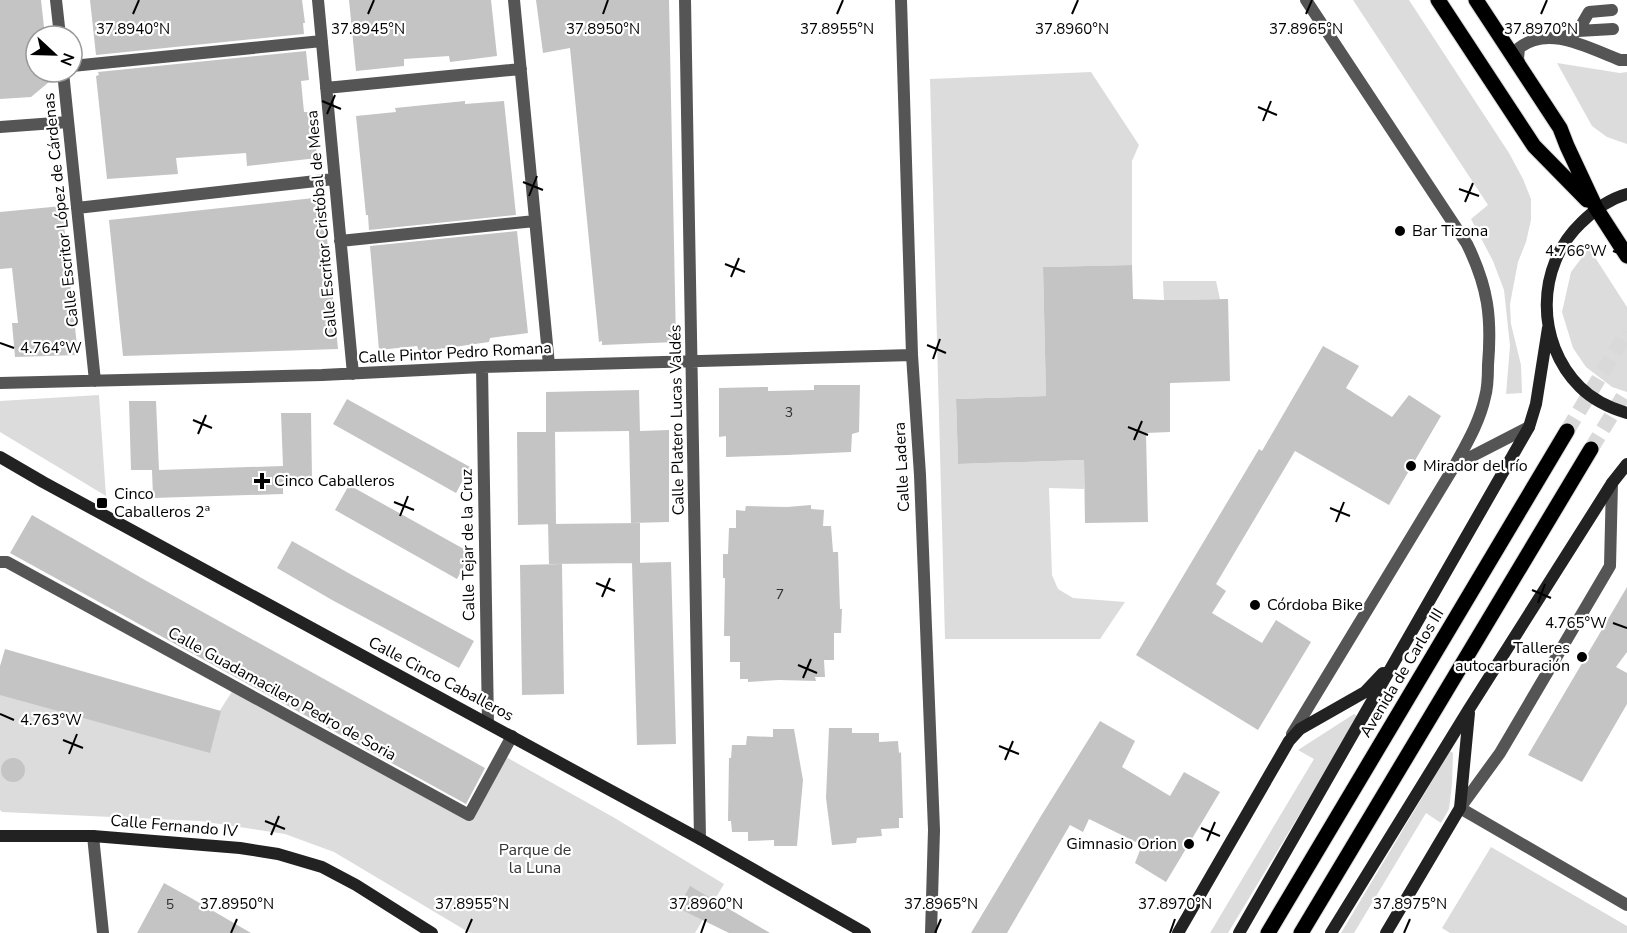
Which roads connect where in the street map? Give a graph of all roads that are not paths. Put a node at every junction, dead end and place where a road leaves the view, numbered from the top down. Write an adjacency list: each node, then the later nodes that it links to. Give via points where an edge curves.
1 (56, 0): 12 (street)
2 (318, 0): 16 (street, Calle Escritor Cristóbal de Mesa)
3 (514, 0): 20 (street)
4 (685, 0): 34 (street, Calle Platero Lucas Valdés)
5 (901, 0): 33 (street, Calle Ladera)
6 (1306, 0): 46 (street, Avenida de Carlos III, via 1467,244 1483,280 1490,339 1486,395)
7 (1438, 0): 28 (main road, via 1534,146)
8 (1476, 0): 19 (main road)
9 (1596, 0): 11 (street)
10 (1612, 10): 11 (street)
11 (1589, 12): 14 (street)
12 (59, 24)
13 (1613, 29): 14 (street)
14 (1578, 31): 15 (street)
15 (1562, 38): 17 (street); 19 (street, via 1527,42 1519,48)
16 (322, 41): 18 (street); 22 (street, Calle Escritor Cristóbal de Mesa)
17 (1627, 60)
18 (84, 65)
19 (1521, 67): 28 (main road, via 1560,128)
20 (521, 69): 22 (street); 29 (street)
21 (64, 84): 23 (street, Calle Escritor López de Cárdenas)
22 (326, 88): 25 (street, Calle Escritor Cristóbal de Mesa)
23 (68, 122): 24 (street); 27 (street, Calle Escritor López de Cárdenas)
24 (0, 127)
25 (334, 179): 27 (street); 30 (street, Calle Escritor Cristóbal de Mesa)
26 (1627, 194): 28 (street)
27 (77, 208): 38 (street, Calle Escritor López de Cárdenas)
28 (1596, 208): 31 (main road); 32 (street, via 1571,232 1554,261 1546,294)
29 (535, 221): 30 (street); 35 (street)
30 (340, 241): 37 (street, Calle Escritor Cristóbal de Mesa)
31 (1627, 256)
32 (1548, 328): 40 (street, via 1559,360 1580,387 1608,407); 41 (street, Avenida de Carlos III)
33 (912, 355): 34 (street, Calle Pintor Pedro Romana); 62 (street, Calle Ladera, via 933,808)
34 (692, 361): 35 (street, Calle Pintor Pedro Romana); 57 (street, Calle Platero Lucas Valdés)
35 (549, 365): 36 (street, Calle Pintor Pedro Romana)
36 (482, 367): 37 (street, Calle Pintor Pedro Romana); 51 (street, Calle Tejar de la Cruz)
37 (353, 374): 38 (street, Calle Pintor Pedro Romana)
38 (95, 381): 39 (street, Calle Pintor Pedro Romana)
39 (0, 383)
40 (1627, 413)
41 (1529, 427): 46 (street); 49 (street, Avenida de Carlos III)
42 (1567, 431): 65 (main road, Avenida de Carlos III)
43 (1591, 449): 66 (main road)
44 (0, 457): 51 (street, Calle Cinco Caballeros)
45 (1627, 464): 47 (street)
46 (1455, 465): 53 (street, Avenida de Carlos III)
47 (1612, 483): 50 (street); 54 (street, via 1610,566 1500,753)
48 (0, 562): 52 (street, Calle Guadamacilero Pedro de Soria, via 7,562 468,815)
49 (1398, 657): 53 (street, Avenida de Carlos III, via 1365,692 1300,729); 64 (street, Avenida de Carlos III)
50 (1469, 709): 54 (street); 67 (street)
51 (488, 723): 52 (street, Calle Cinco Caballeros)
52 (512, 736): 57 (street, Calle Cinco Caballeros)
53 (1289, 741): 63 (street, Avenida de Carlos III)
54 (1460, 808): 58 (street); 68 (street)
55 (0, 836): 56 (street, Calle Fernando IV)
56 (93, 836): 59 (street); 60 (street, Calle Fernando IV, via 278,854 322,867)
57 (700, 839): 61 (street, Calle Cinco Caballeros)
58 (1627, 904)
59 (103, 933)
60 (432, 933)
61 (865, 933)
62 (931, 933)
63 (1178, 933)
64 (1239, 933)
65 (1268, 933)
66 (1301, 933)
67 (1331, 933)
68 (1386, 933)

